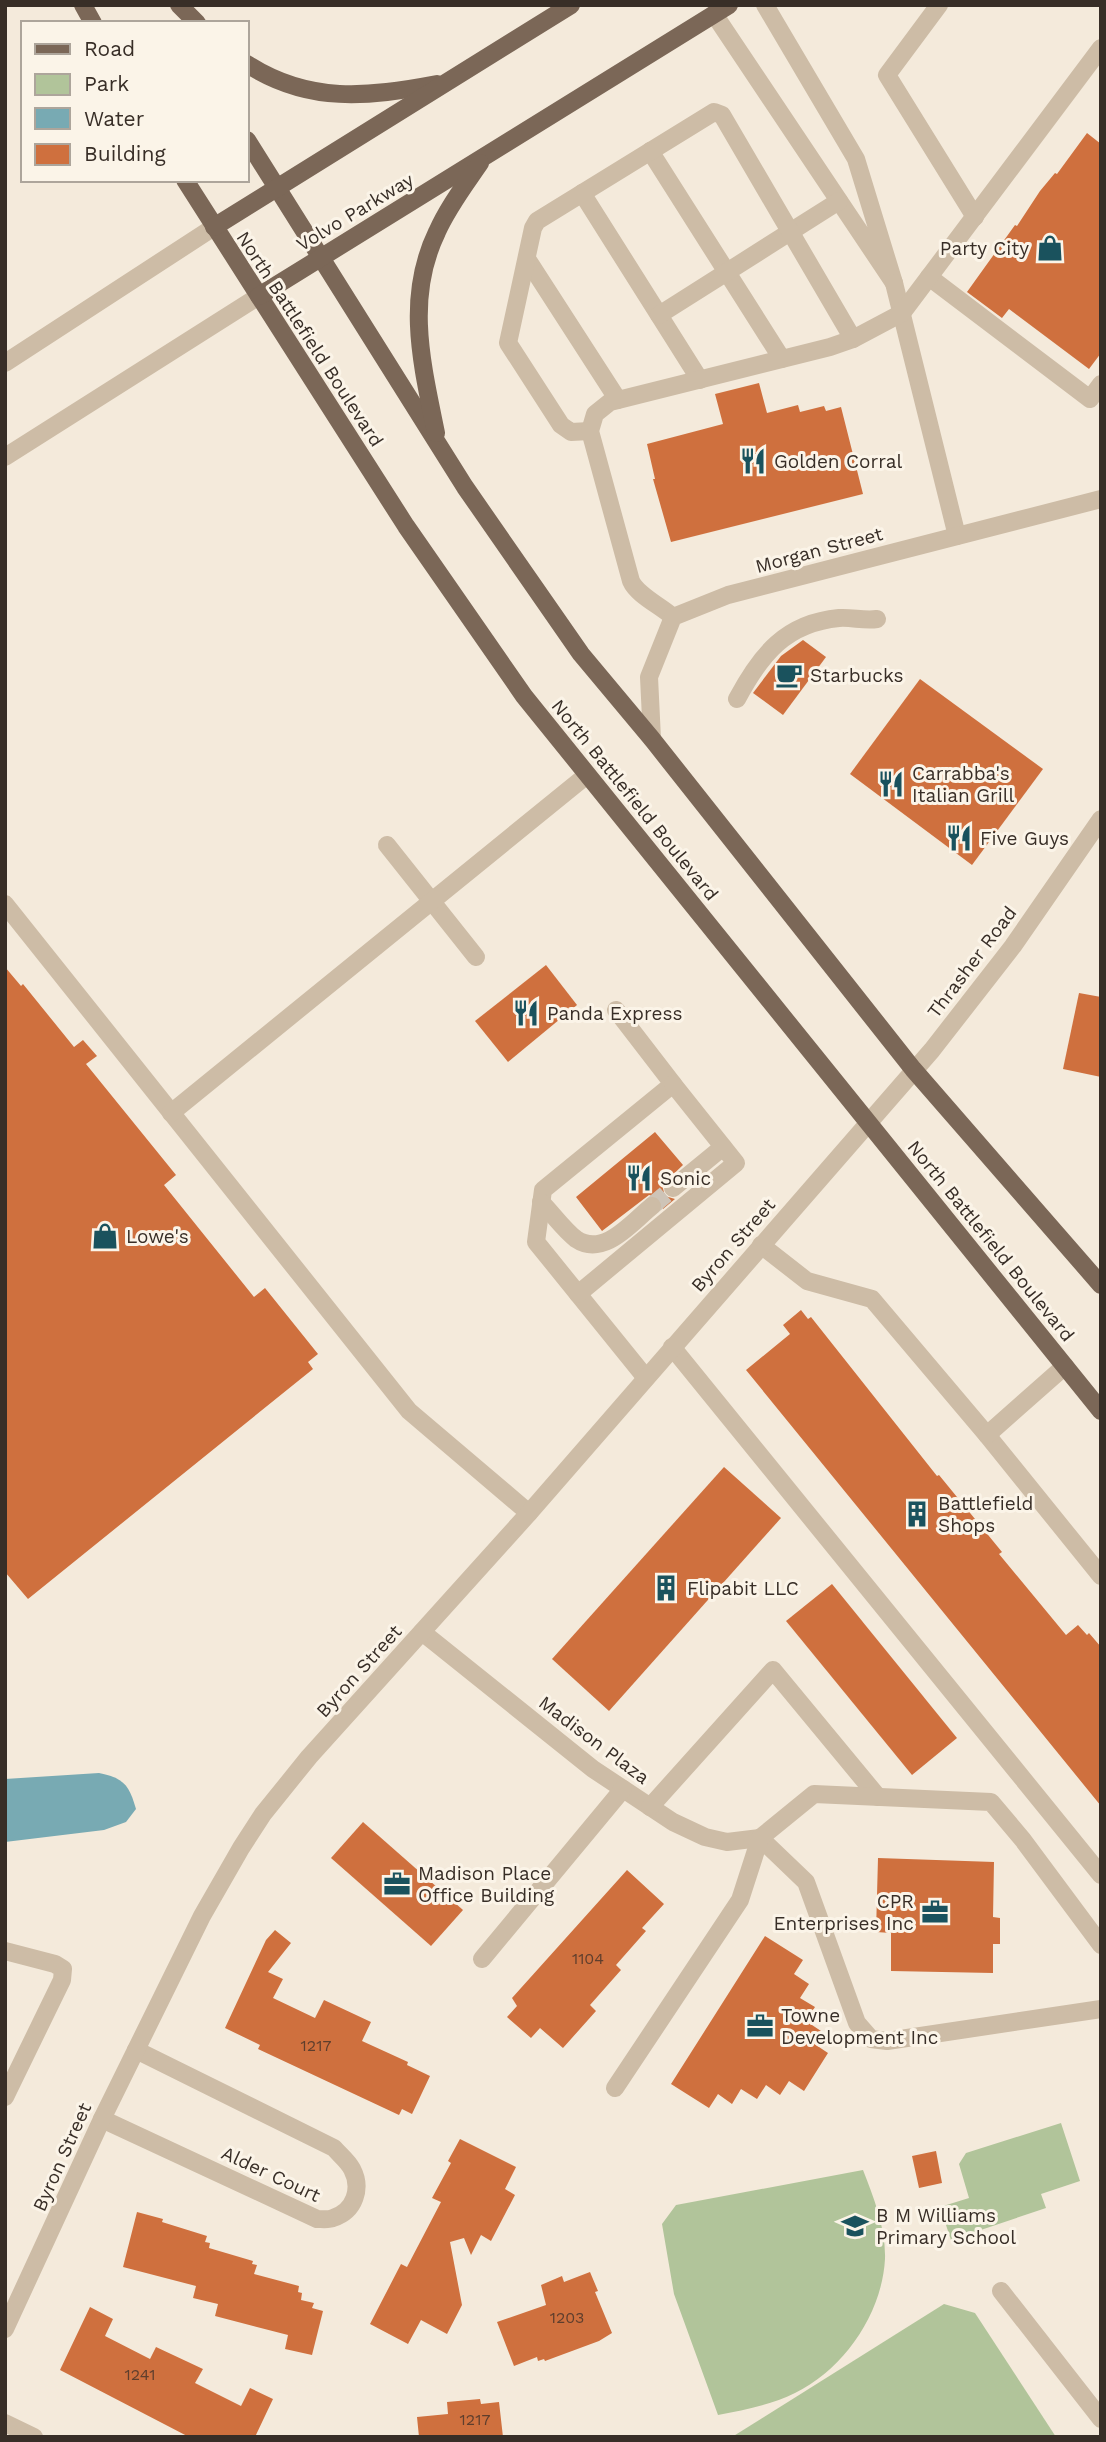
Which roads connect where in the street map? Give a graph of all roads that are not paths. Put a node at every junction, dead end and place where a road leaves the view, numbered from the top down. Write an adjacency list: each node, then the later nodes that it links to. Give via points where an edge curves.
1 (83, 5): 8 (main road)
2 (169, 5): 9 (main road)
3 (179, 5): 10 (main road)
4 (571, 5): 13 (main road)
5 (765, 5): 28 (street, via 856,159)
6 (939, 5): 21 (street, via 887,75)
7 (722, 10): 16 (main road, Volvo Parkway); 20 (street)
8 (92, 21)
9 (178, 21)
10 (195, 21)
11 (1101, 48): 21 (street)
12 (248, 65): 13 (main road, via 260,73 324,93 370,95)
13 (447, 82): 18 (main road)
14 (248, 142): 18 (main road)
15 (650, 151): 19 (street); 23 (street, via 707,115 719,113); 26 (street)
16 (484, 157): 24 (main road, Volvo Parkway); 39 (main road, via 437,231 421,275 420,352)
17 (186, 182): 22 (main road, North Battlefield Boulevard)
18 (277, 187): 22 (main road); 24 (main road)
19 (582, 193): 25 (street, via 537,221); 31 (street)
20 (839, 201): 23 (street); 28 (street)
21 (975, 217): 27 (street)
22 (214, 227): 29 (main road, North Battlefield Boulevard); 34 (street)
23 (789, 233): 26 (street); 32 (street)
24 (321, 257): 29 (main road, Volvo Parkway); 39 (main road)
25 (527, 259): 37 (street); 38 (street, via 508,343 561,425 571,432)
26 (727, 272): 31 (street); 33 (street)
27 (929, 277): 30 (street); 36 (street, via 1090,399)
28 (894, 283): 30 (street)
29 (259, 296): 40 (street, Volvo Parkway); 47 (main road, North Battlefield Boulevard, via 406,526 524,696)
30 (902, 313): 32 (street); 42 (street)
31 (659, 315): 35 (street)
32 (853, 339): 33 (street)
33 (782, 359): 35 (street)
34 (5, 363)
35 (700, 380): 37 (street)
36 (1101, 384)
37 (618, 400): 38 (street, via 595,414)
38 (590, 432): 43 (street, via 634,589)
39 (438, 443): 46 (main road, via 581,654)
40 (5, 457)
41 (1101, 499): 42 (street, Morgan Street)
42 (957, 536): 43 (street, Morgan Street, via 728,596)
43 (673, 617): 46 (street, via 649,677)
44 (877, 619): 45 (street, via 831,619 793,630 778,640)
45 (737, 699)
46 (652, 739): 54 (main road)
47 (587, 775): 50 (street); 57 (main road, North Battlefield Boulevard)
48 (1101, 819): 54 (street, Thrasher Road, via 1013,946)
49 (387, 845): 50 (street)
50 (432, 901): 52 (street); 56 (street)
51 (5, 904): 56 (street)
52 (476, 957)
53 (616, 1010): 55 (street)
54 (913, 1069): 57 (street, Thrasher Road); 63 (main road)
55 (673, 1084): 58 (street); 60 (street, via 543,1189)
56 (172, 1113): 70 (street, via 409,1410)
57 (867, 1123): 62 (street, Byron Street); 66 (main road, North Battlefield Boulevard)
58 (723, 1147): 59 (street); 64 (street, via 736,1163)
59 (673, 1188)
60 (541, 1202): 61 (street, via 578,1240 590,1244 613,1238); 64 (street, via 536,1242)
61 (652, 1206)
62 (761, 1245): 65 (street, Byron Street); 69 (street, via 807,1281 872,1299)
63 (1101, 1285)
64 (578, 1294): 67 (street)
65 (672, 1348): 67 (street, Byron Street); 77 (street)
66 (1065, 1366): 68 (main road, North Battlefield Boulevard); 69 (street)
67 (646, 1378): 70 (street, Byron Street)
68 (1101, 1411)
69 (987, 1435): 71 (street)
70 (529, 1513): 72 (street, Byron Street)
71 (1101, 1576)
72 (422, 1632): 73 (street, Madison Plaza); 82 (street, Byron Street, via 263,1814 202,1916)
73 (623, 1789): 75 (street, Madison Plaza); 80 (street)
74 (878, 1797): 75 (street, via 773,1670); 76 (street, via 814,1794); 78 (street, via 991,1802)
75 (650, 1807): 76 (street, Madison Plaza, via 705,1838 727,1842)
76 (760, 1838): 81 (street, via 806,1882 858,2023 871,2039 887,2041); 83 (street, via 740,1900)
77 (1101, 1875)
78 (1101, 1945)
79 (5, 1951): 84 (street, via 63,1969 62,1980)
80 (482, 1959)
81 (1101, 2009)
82 (136, 2050): 85 (street, Byron Street); 85 (street, Alder Court, via 334,2148 351,2166 357,2181 356,2198 333,2218 317,2219)
83 (615, 2088)
84 (5, 2097)
85 (102, 2119): 87 (street, Byron Street)
86 (1001, 2291): 88 (street)
87 (5, 2329)
88 (1101, 2419)
89 (5, 2423): 90 (street)
90 (34, 2437)

